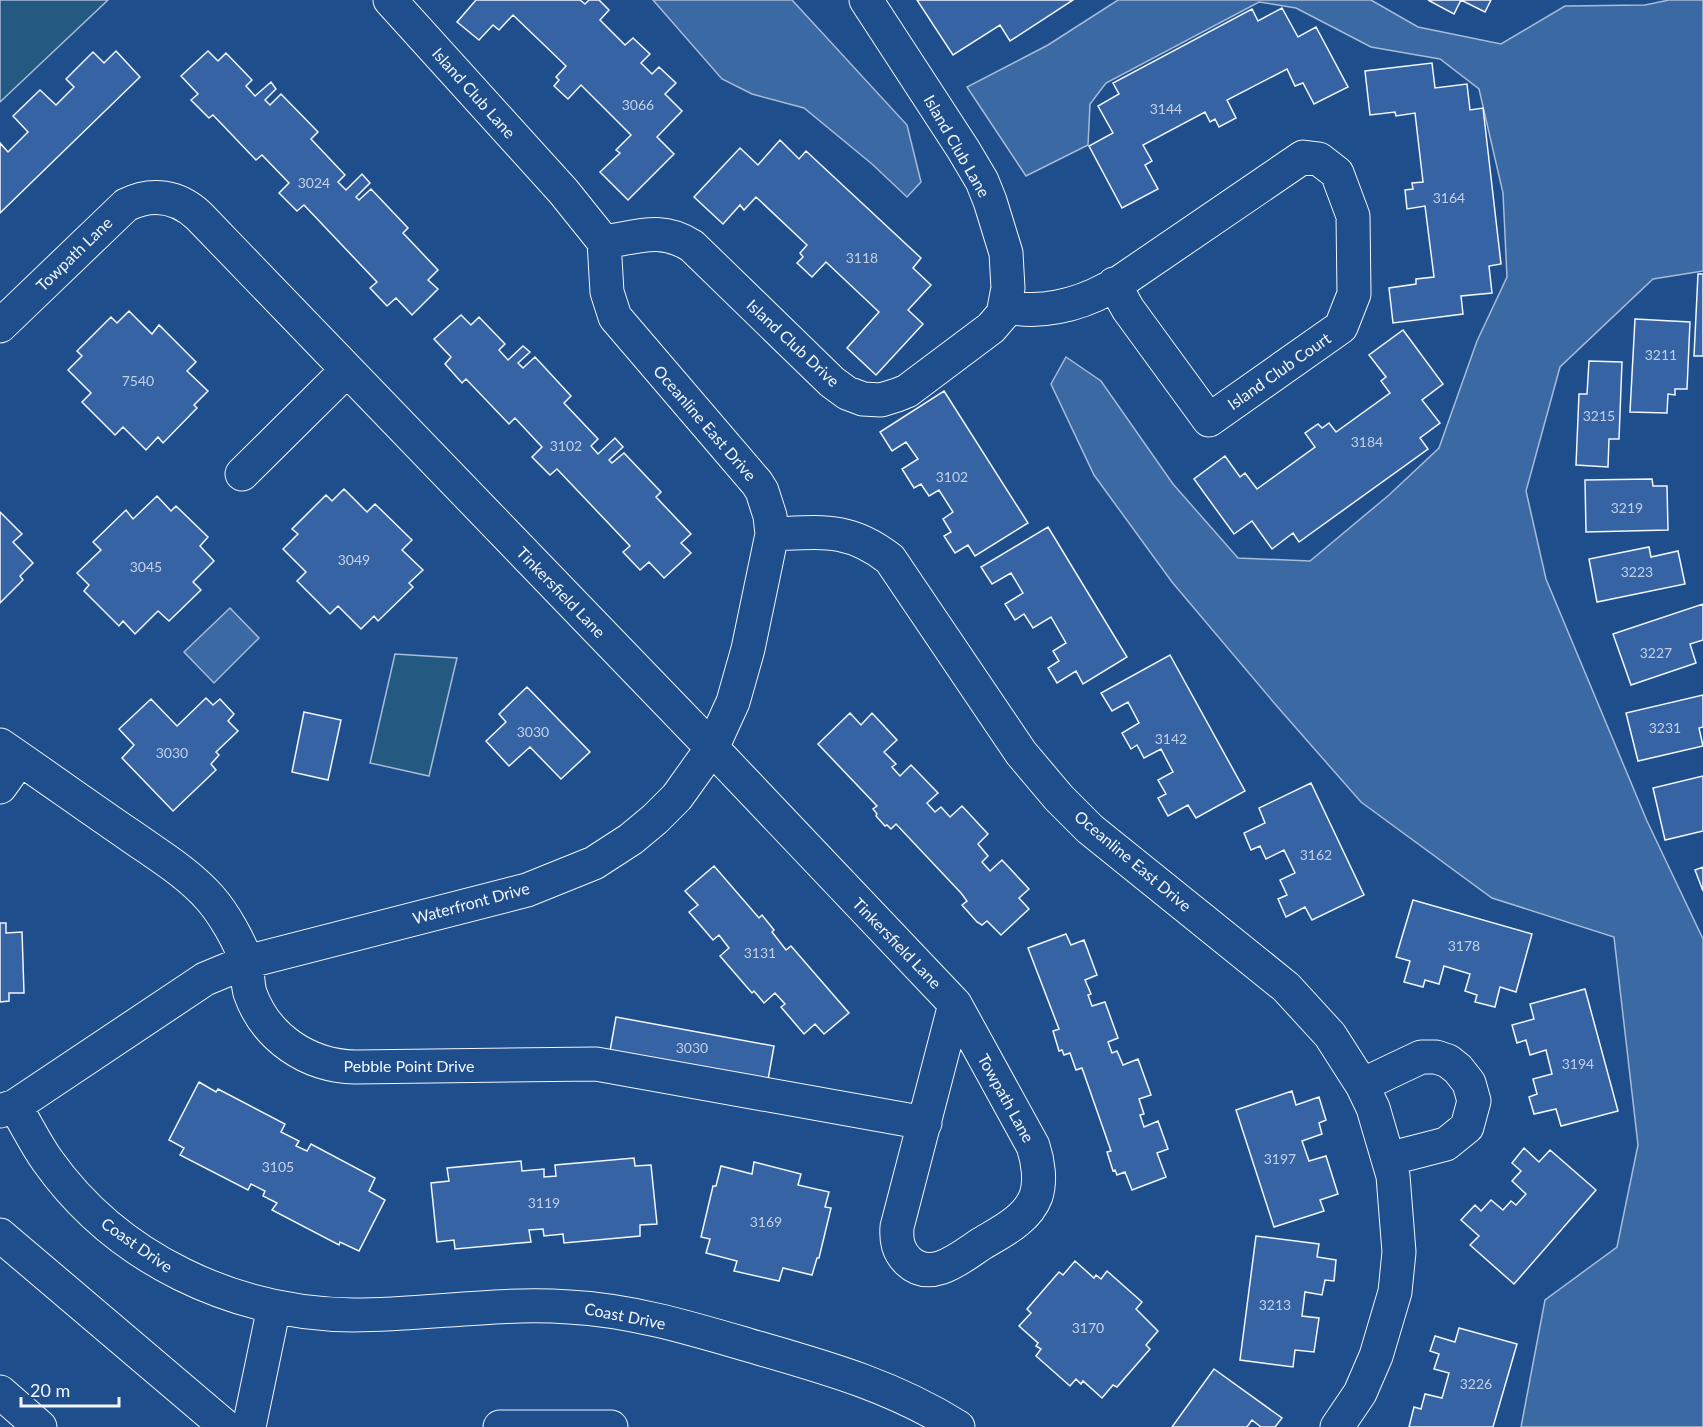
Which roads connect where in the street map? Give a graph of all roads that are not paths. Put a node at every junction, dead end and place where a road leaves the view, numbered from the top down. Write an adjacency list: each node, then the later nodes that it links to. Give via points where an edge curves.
1 (390, 0): 4 (street, Island Club Lane, via 563,191)
2 (866, 0): 6 (street, Island Club Lane, via 982,181 1006,253)
3 (156, 197): 7 (street, Towpath Lane, via 134,201 116,213); 8 (street, Tinkersfield Lane, via 193,210)
4 (604, 242): 6 (street, Island Club Drive, via 657,234 679,238 692,246 832,382 863,399 881,400 907,391 991,328); 10 (street, Oceanline East Drive, via 607,292 615,317 757,483 770,516)
5 (1114, 284): 5 (street, Island Club Court, via 1303,157 1319,159 1337,173 1353,216 1354,294 1341,327 1209,420); 6 (street, Island Club Court, via 1090,296 1040,310)
6 (1005, 306)
7 (0, 326)
8 (347, 369): 9 (street); 11 (street, Tinkersfield Lane)
9 (242, 474)
10 (772, 534): 11 (street, Waterfront Drive, via 734,702); 16 (street, Oceanline East Drive, via 839,533 890,559 1021,753 1059,798 1090,829 1286,987 1330,1035)
11 (712, 748): 14 (street, Waterfront Drive, via 677,797 655,819 594,864 527,890); 15 (street, Tinkersfield Lane)
12 (10, 752): 13 (street); 14 (street, Pebble Point Drive, via 197,885 224,915)
13 (0, 787)
14 (246, 962): 17 (street, Waterfront Drive, via 205,979); 18 (street, Pebble Point Drive, via 250,992 274,1032 309,1058 340,1067 596,1064)
15 (955, 1004): 18 (street, Towpath Lane); 18 (street, Towpath Lane, via 1033,1146 1038,1163 1038,1190 1025,1214 1012,1225 935,1270 911,1264 900,1251 896,1236)
16 (1362, 1085): 19 (street, Oceanline East Drive); 19 (street, via 1421,1057 1448,1061 1469,1083 1474,1101 1467,1127 1446,1144)
17 (7, 1109): 21 (street, Coast Drive, via 64,1182 130,1244 209,1288)
18 (925, 1122)
19 (1388, 1159): 29 (street, Oceanline East Drive, via 1399,1243 1395,1292 1366,1381)
20 (0, 1235): 24 (street)
21 (274, 1307): 25 (street); 28 (street, Coast Drive, via 356,1315 539,1305 631,1315 846,1374 896,1393)
22 (0, 1392): 23 (street)
23 (40, 1427)
24 (226, 1427)
25 (249, 1427)
26 (500, 1427): 27 (street)
27 (611, 1427)
28 (958, 1427)
29 (1337, 1427)

